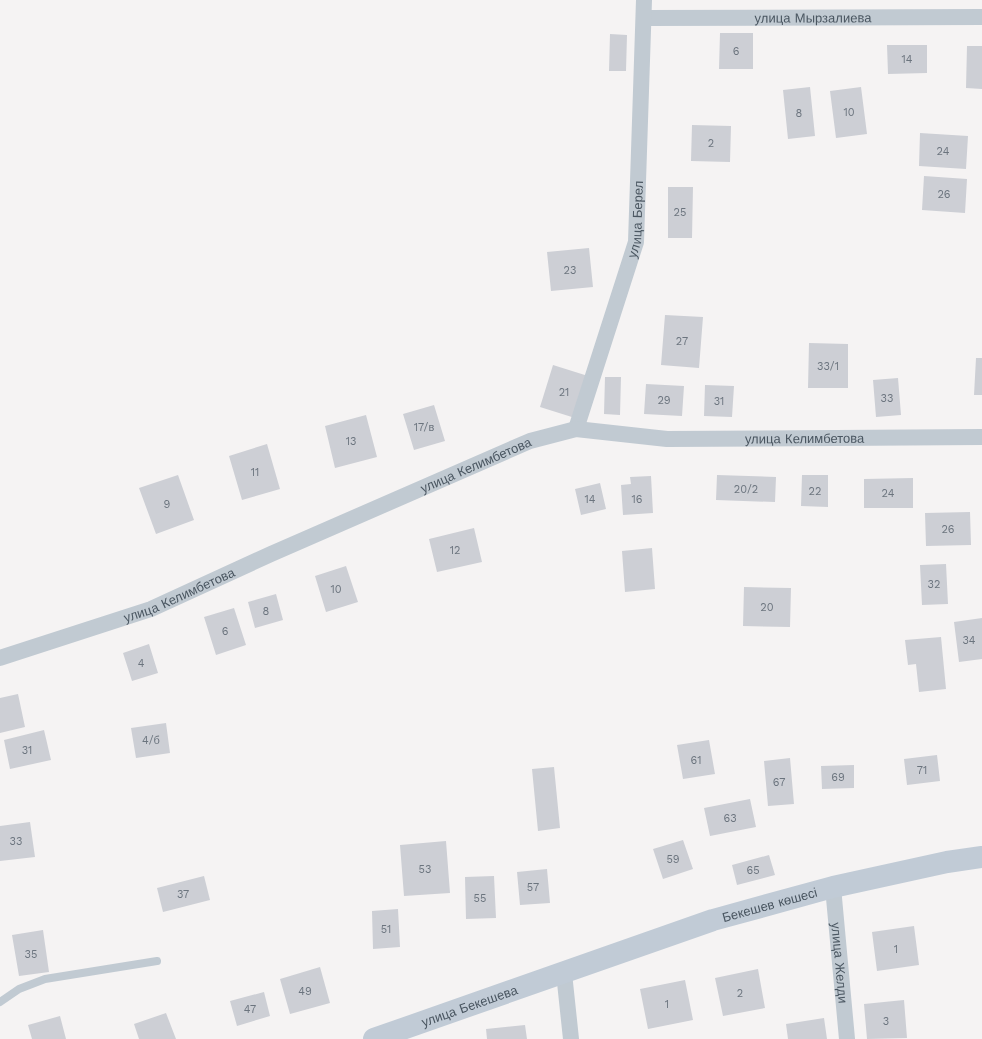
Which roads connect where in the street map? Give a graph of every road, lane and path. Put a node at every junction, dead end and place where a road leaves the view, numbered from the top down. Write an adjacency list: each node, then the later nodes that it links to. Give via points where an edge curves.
1 (644, 0): 3 (street, улица Берел)
2 (982, 17): 3 (street, улица Мырзалиева)
3 (644, 18): 4 (street, улица Берел, via 636,242)
4 (576, 429): 5 (street, улица Келимбетова, via 667,439); 6 (street, улица Келимбетова, via 530,442 151,609)
5 (982, 436)
6 (0, 658)
7 (982, 857): 8 (main road, Бекешев көшесі, via 947,862)
8 (833, 887): 10 (main road, Бекешев көшесі, via 713,920); 14 (street, улица Желди)
9 (157, 961): 11 (lane, via 45,979 19,989)
10 (564, 973): 12 (main road, улица Бекешева); 13 (street)
11 (0, 1002)
12 (374, 1039)
13 (571, 1039)
14 (847, 1039)

